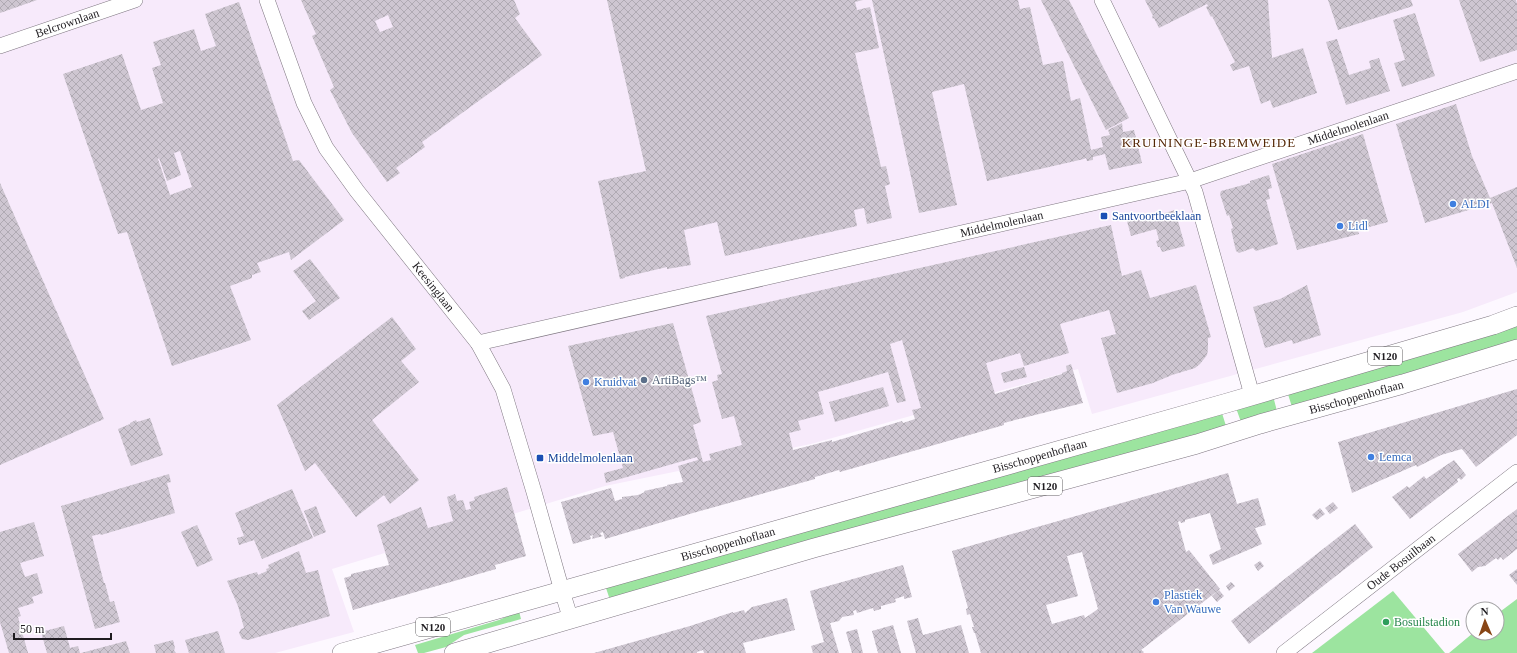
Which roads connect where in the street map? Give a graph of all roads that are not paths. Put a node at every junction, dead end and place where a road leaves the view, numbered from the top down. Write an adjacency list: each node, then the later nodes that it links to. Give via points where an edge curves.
1 (136, 0): 4 (street, Belcrownlaan)
2 (267, 0): 8 (street, Keesinglaan, via 304,103 326,148)
3 (1102, 0): 6 (street)
4 (0, 46)
5 (1517, 71): 6 (street, Middelmolenlaan)
6 (1190, 180): 8 (street, Middelmolenlaan); 10 (street)
7 (1517, 316): 10 (main road, Bisschoppenhoflaan / N120)
8 (478, 343): 12 (street, Keesinglaan, via 503,389)
9 (1517, 348): 13 (main road, Bisschoppenhoflaan / N120, via 1197,444 814,548)
10 (1252, 395): 12 (main road, Bisschoppenhoflaan / N120)
11 (1517, 472): 17 (street, Oude Bosuilbaan)
12 (562, 591): 13 (street); 14 (main road, Bisschoppenhoflaan / N120, via 493,609)
13 (571, 620): 16 (main road, Bisschoppenhoflaan / N120)
14 (374, 649): 15 (main road, Bisschoppenhoflaan / N120)
15 (342, 653)
16 (454, 653)
17 (1284, 653)

